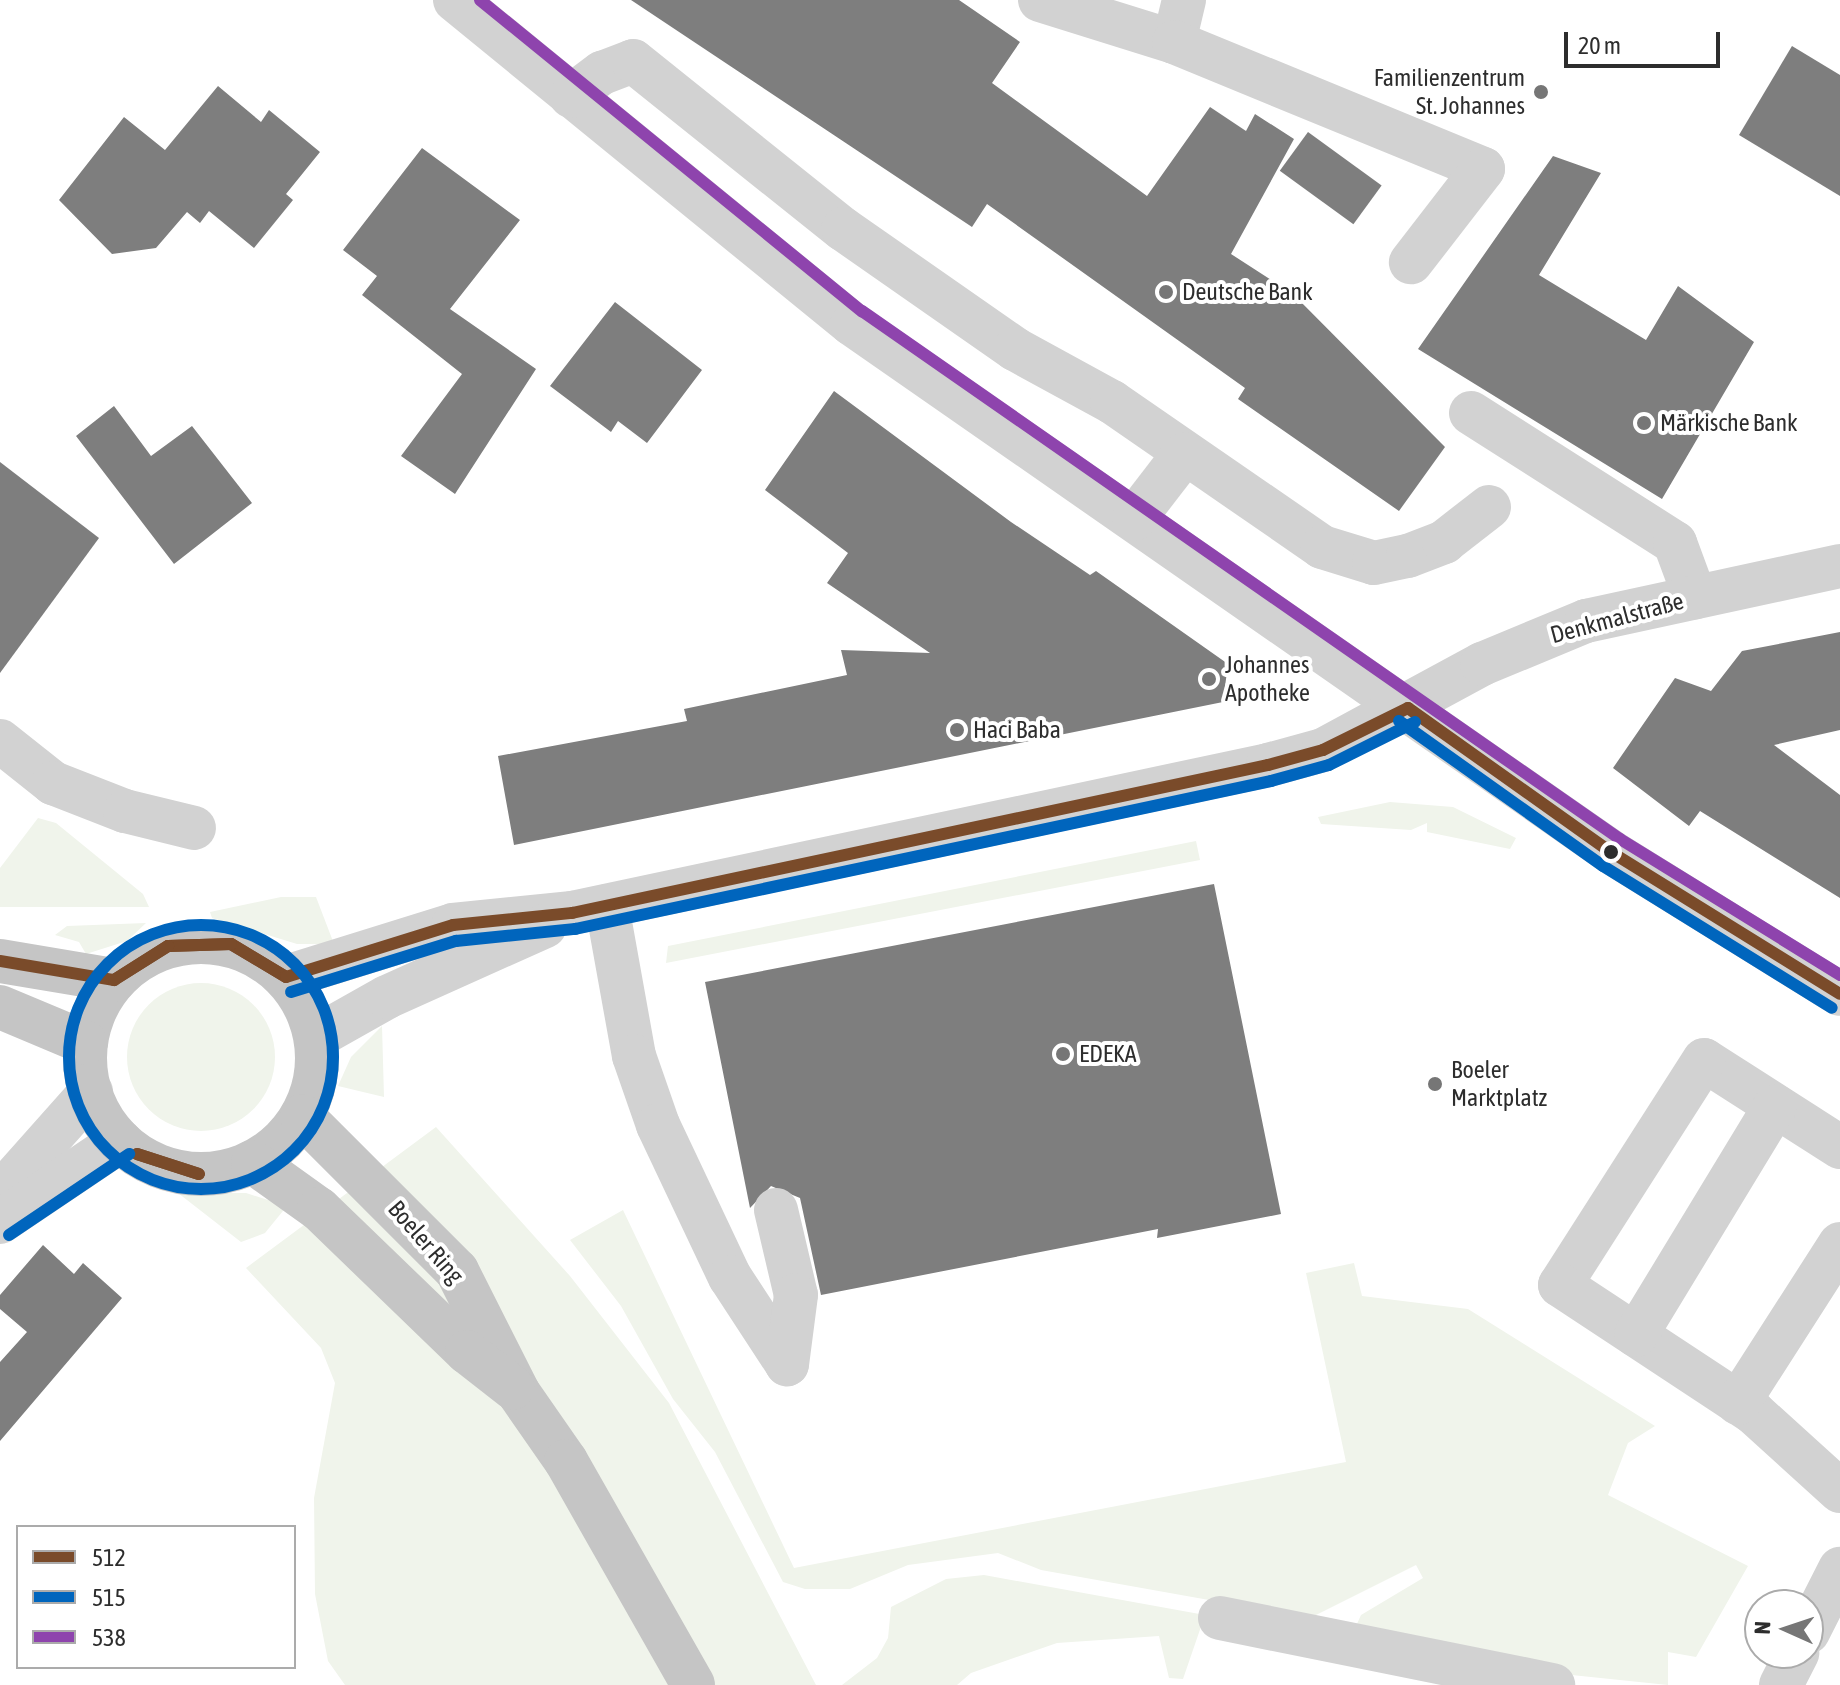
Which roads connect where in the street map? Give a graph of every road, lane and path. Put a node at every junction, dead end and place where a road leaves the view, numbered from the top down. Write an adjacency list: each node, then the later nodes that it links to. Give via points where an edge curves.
1 (1040, 0): 4 (street)
2 (1184, 0): 4 (street)
3 (461, 2): 5 (street)
4 (1174, 42): 7 (street, via 1483,169)
5 (571, 96): 6 (street, via 602,73 633,61); 8 (street)
6 (843, 229): 8 (street); 10 (street, via 1015,349 1112,402)
7 (1411, 262)
8 (798, 280): 12 (street)
9 (1471, 413): 14 (street, via 1675,543)
10 (1184, 454): 11 (street, via 1322,547 1374,563 1444,542); 12 (street)
11 (1489, 507)
12 (1134, 519): 15 (street)
13 (1840, 566): 14 (street, Denkmalstraße)
14 (1695, 597): 15 (street, Denkmalstraße, via 1586,621 1530,641)
15 (1408, 708): 18 (street, Denkmalstraße, via 1323,750 1268,765); 22 (street, via 1611,852)
16 (0, 741): 17 (street, via 53,783 125,811)
17 (194, 828)
18 (590, 910): 20 (street, via 453,925); 24 (street, via 387,997); 33 (street, via 668,1149 730,1277 787,1364 796,1295)
19 (0, 961): 21 (main road)
20 (286, 977): 21 (main road, via 256,954 204,941 157,951); 24 (main road, via 305,1005)
21 (114, 980): 25 (main road, via 92,1017)
22 (1840, 994)
23 (0, 1007): 25 (main road)
24 (316, 1037): 28 (main road, via 315,1083)
25 (86, 1043): 26 (main road)
26 (91, 1092): 29 (main road); 32 (street)
27 (1775, 1106): 30 (street); 36 (street); 36 (street, via 1704,1060 1560,1285)
28 (302, 1116): 31 (main road, via 281,1143); 37 (main road, Boeler Ring, via 457,1271)
29 (120, 1141): 31 (main road, via 177,1171 226,1171); 34 (street)
30 (1840, 1147)
31 (253, 1162): 37 (main road, Boeler Ring, via 319,1209 467,1352)
32 (0, 1194)
33 (776, 1210)
34 (0, 1222)
35 (1840, 1244): 38 (street)
36 (1636, 1335): 38 (street)
37 (518, 1392): 43 (main road, Boeler Ring, via 566,1461)
38 (1738, 1403): 39 (street)
39 (1840, 1491)
40 (1840, 1569): 41 (street)
41 (1824, 1600)
42 (1220, 1618): 44 (street)
43 (693, 1685)
44 (1553, 1685)

